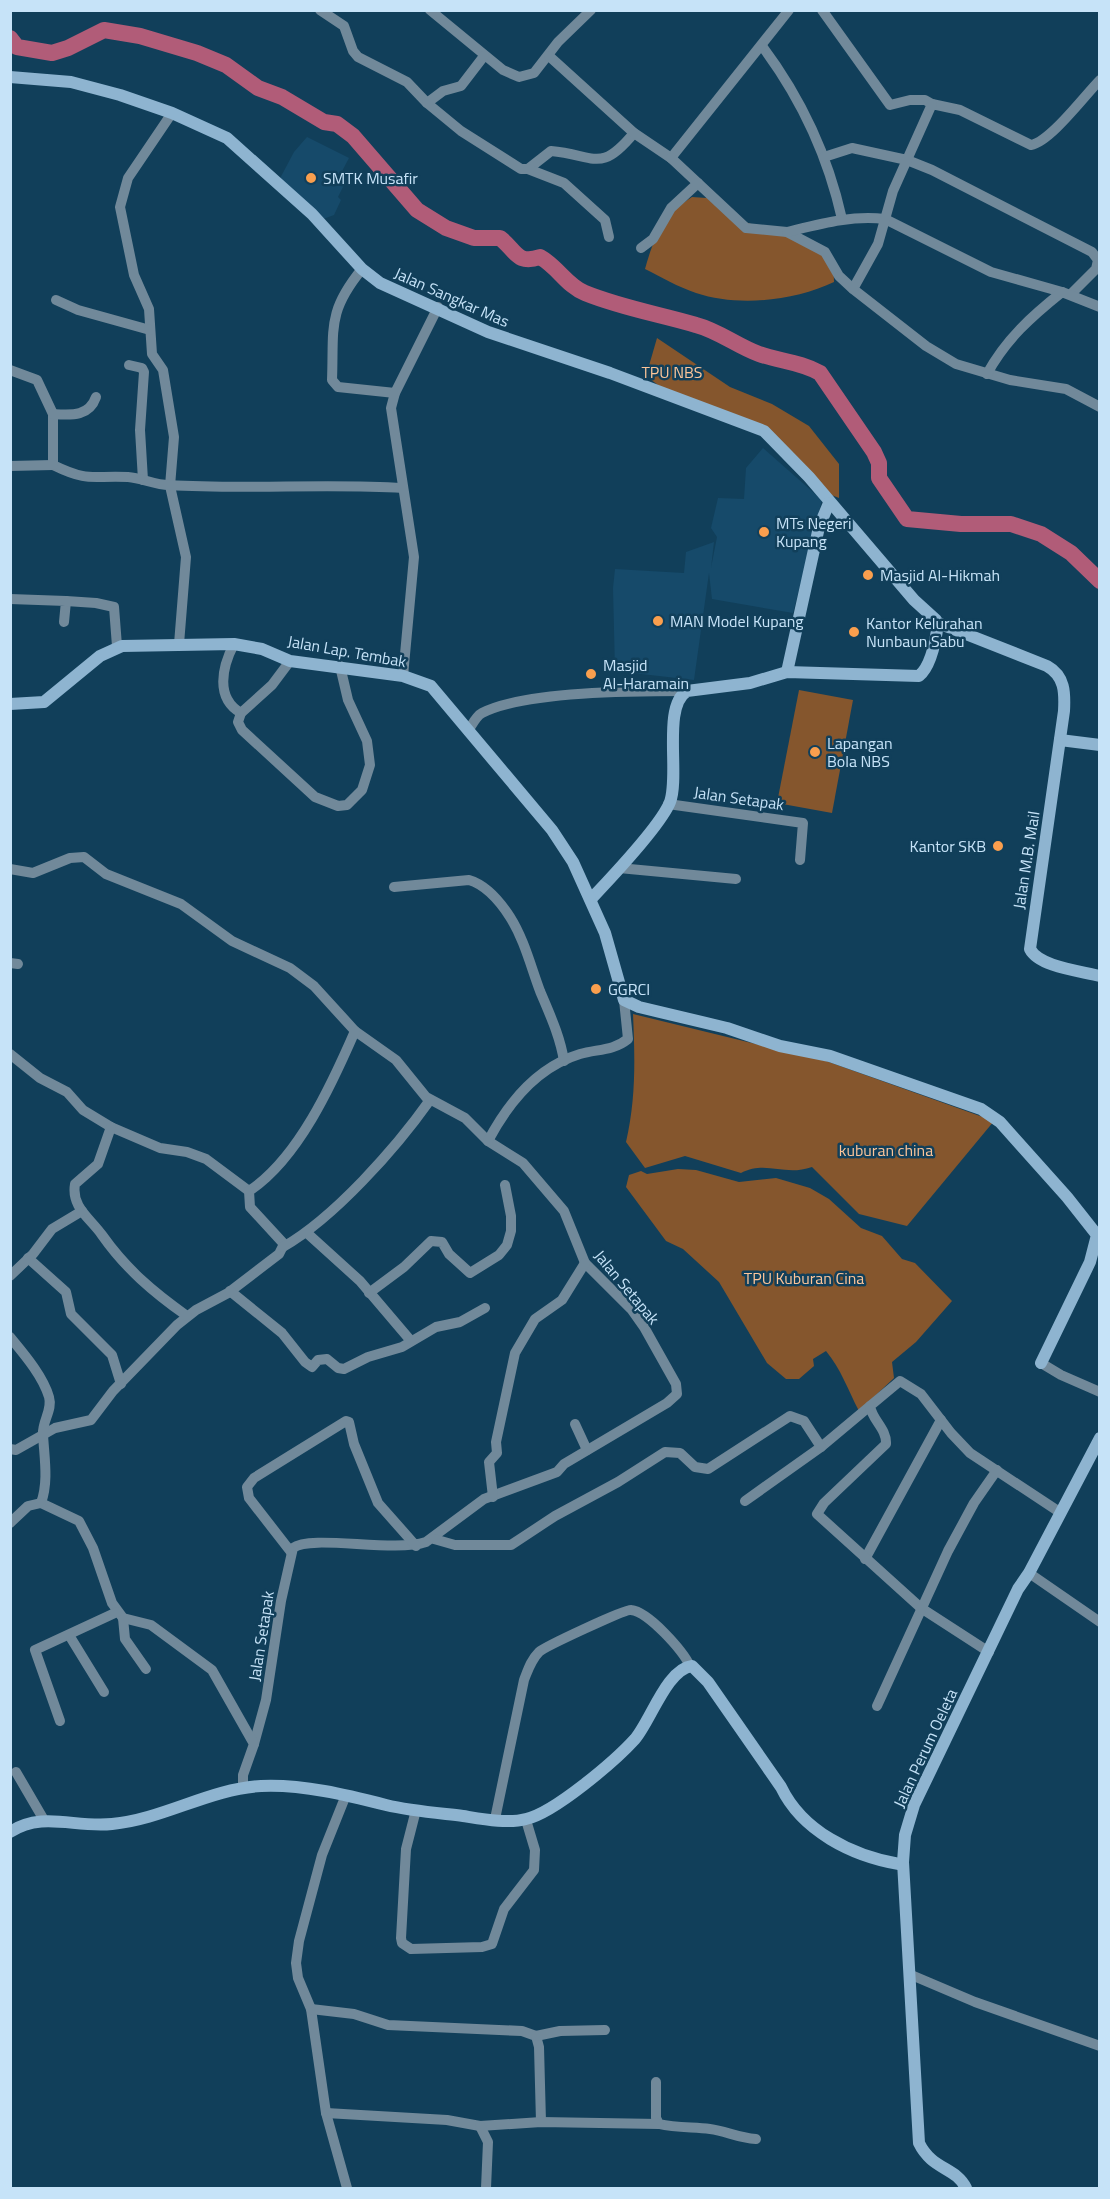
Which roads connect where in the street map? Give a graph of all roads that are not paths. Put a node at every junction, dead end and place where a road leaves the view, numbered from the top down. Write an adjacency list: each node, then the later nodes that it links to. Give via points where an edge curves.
1 (320, 10): 11 (street, via 344,26 358,57 407,82)
2 (430, 10): 7 (street)
3 (591, 10): 8 (street)
4 (789, 10): 6 (street)
5 (822, 10): 12 (street, via 890,105 916,99)
6 (762, 46): 15 (street, via 786,78); 16 (street)
7 (484, 56): 8 (street, via 519,77 534,73); 11 (street, via 461,86)
8 (549, 56): 14 (street)
9 (10, 77): 13 (street, Jalan Sangkar Mas, via 87,85)
10 (1100, 80): 12 (street, via 1034,145 960,110)
11 (427, 103): 18 (street, via 461,131)
12 (932, 104): 17 (street)
13 (172, 113): 25 (street, Jalan Sangkar Mas, via 227,138 328,230); 31 (street, via 128,178 120,207 134,275 149,309)
14 (634, 133): 16 (street); 18 (street, via 618,152 604,159 551,150)
15 (824, 157): 17 (street, via 852,148); 20 (street)
16 (670, 158): 19 (street)
17 (906, 160): 21 (street); 27 (street, via 1095,254 1096,269)
18 (528, 170): 23 (street, via 564,183 605,220)
19 (698, 183): 22 (street, via 746,228); 24 (street, via 671,208 652,239)
20 (842, 219): 21 (street); 22 (street)
21 (885, 219): 26 (street, via 878,244); 27 (street, via 991,272)
22 (787, 232): 26 (street, via 825,252 839,276)
23 (609, 237)
24 (641, 248)
25 (362, 269): 29 (street, Jalan Sangkar Mas, via 380,283); 35 (street, via 343,293 334,316 332,380 338,387)
26 (853, 289): 34 (street, via 926,346)
27 (1066, 293): 30 (street); 34 (street, via 1022,325)
28 (56, 300): 31 (street)
29 (438, 307): 35 (street); 44 (street, Jalan Sangkar Mas, via 488,332 764,431)
30 (1100, 307)
31 (150, 330): 42 (street, via 153,358 163,370 174,437)
32 (129, 365): 41 (street, via 144,372 140,430)
33 (10, 370): 38 (street, via 37,380)
34 (987, 374): 37 (street, via 1022,383 1054,385)
35 (395, 393): 43 (street, via 391,416)
36 (96, 397): 38 (street, via 87,411)
37 (1100, 407)
38 (53, 414): 39 (street)
39 (53, 465): 40 (street); 41 (street, via 78,477)
40 (10, 466)
41 (143, 480): 42 (street)
42 (170, 486): 43 (street); 49 (street, via 186,547)
43 (403, 488): 55 (street, via 415,574)
44 (829, 503): 48 (street, Jalan Sangkar Mas); 54 (street, via 819,527)
45 (10, 599): 46 (street)
46 (66, 601): 47 (street); 51 (street, via 114,608)
47 (64, 622)
48 (938, 623): 54 (street, via 920,676); 60 (street, via 1055,671 1065,693)
49 (179, 644): 50 (street, Jalan Lap. Tembak); 51 (street, Jalan Lap. Tembak)
50 (234, 644): 52 (street, Jalan Lap. Tembak, via 262,649); 58 (street, via 222,686 231,708)
51 (117, 646): 57 (street, via 44,702)
52 (290, 661): 53 (street, Jalan Lap. Tembak); 58 (street, via 272,685)
53 (340, 666): 55 (street, Jalan Lap. Tembak); 58 (street, via 348,700 367,741 370,765 362,790 347,805 325,802 302,787 242,730 238,722)
54 (787, 672): 56 (street, via 750,683)
55 (403, 676): 59 (street, Jalan Lap. Tembak, via 431,686)
56 (687, 691): 59 (street, via 562,696 509,705 479,714); 62 (street, via 677,701)
57 (10, 704)
58 (241, 713)
59 (468, 731): 68 (street, Jalan Lap. Tembak, via 552,830)
60 (1060, 740): 61 (street); 69 (street, Jalan M.B. Mail, via 1030,949 1048,964)
61 (1100, 745)
62 (668, 804): 63 (street, Jalan Setapak, via 803,823); 64 (street)
63 (800, 860)
64 (620, 868): 66 (street); 68 (street)
65 (10, 869): 71 (street, Jalan Setapak, via 33,873 70,858 84,857 106,874 182,904 232,941 290,968 314,986)
66 (736, 879)
67 (394, 887): 73 (street, via 469,880 499,902 512,920 526,954 557,1030)
68 (591, 898): 70 (street, Jalan Lap. Tembak, via 606,933)
69 (1100, 976)
70 (624, 1000): 73 (street, via 628,1039 606,1050); 91 (street, via 780,1046 830,1056 981,1109 1000,1122 1096,1235 1090,1262)
71 (355, 1031): 74 (street, Jalan Setapak, via 396,1060); 78 (street, via 293,1145 272,1173)
72 (10, 1054): 75 (street)
73 (564, 1061): 76 (street, via 540,1074 520,1093)
74 (430, 1100): 76 (street, Jalan Setapak, via 465,1118); 80 (street, via 400,1140)
75 (111, 1127): 78 (street, via 160,1148 206,1159); 79 (street, via 98,1164 75,1184 75,1200)
76 (488, 1141): 83 (street, Jalan Setapak, via 523,1164 564,1211)
77 (505, 1185): 86 (street, via 511,1231 499,1255 470,1273 442,1242 431,1241)
78 (249, 1191): 81 (street, via 250,1207)
79 (82, 1211): 82 (street, via 52,1229); 88 (street, via 142,1284)
80 (307, 1233): 81 (street); 86 (street)
81 (283, 1246): 85 (street, via 279,1254)
82 (28, 1258): 84 (street); 92 (street, via 66,1292 71,1314 112,1355)
83 (585, 1263): 101 (street, Jalan Setapak, via 632,1310 660,1352 677,1390 667,1403); 103 (street, via 562,1300 535,1319 514,1353 497,1453 489,1462)
84 (10, 1276)
85 (230, 1291): 88 (street); 90 (street, via 282,1333 312,1366 327,1359 344,1368)
86 (369, 1293): 90 (street)
87 (485, 1308): 90 (street)
88 (187, 1316): 92 (street)
89 (10, 1338): 97 (street, via 50,1399)
90 (411, 1341)
91 (1041, 1362): 93 (street)
92 (121, 1384): 97 (street, via 91,1420 68,1424)
93 (1100, 1392)
94 (870, 1406): 95 (street, via 900,1381 921,1394); 99 (street); 111 (street, via 886,1444 817,1511 820,1519 839,1532)
95 (941, 1420): 102 (street, via 970,1453); 111 (street)
96 (575, 1424): 101 (street)
97 (43, 1435): 100 (street, via 16,1450); 105 (street, via 46,1487)
98 (1099, 1441): 106 (street, Jalan Perum Oeleta)
99 (821, 1447): 104 (street); 108 (street, via 804,1421 790,1416 708,1469 695,1467 680,1453 665,1452 511,1545 455,1545)
100 (10, 1449)
101 (587, 1450): 103 (street, Jalan Setapak, via 548,1476)
102 (997, 1470): 106 (street); 113 (street, via 974,1503)
103 (493, 1497): 108 (street, Jalan Setapak, via 449,1523)
104 (745, 1501)
105 (40, 1503): 107 (street, via 28,1506); 114 (street, via 79,1521)
106 (1061, 1513): 112 (street, Jalan Perum Oeleta)
107 (10, 1523)
108 (434, 1539): 109 (street, Jalan Setapak)
109 (416, 1546): 110 (street, Jalan Setapak, via 308,1541); 110 (street, via 378,1503 346,1421 254,1478 247,1487 249,1497)
110 (291, 1552): 123 (street, Jalan Setapak, via 266,1700)
111 (864, 1559): 113 (street)
112 (1029, 1573): 115 (street); 117 (street, Jalan Perum Oeleta)
113 (921, 1608): 117 (street); 121 (street)
114 (120, 1615): 116 (street); 119 (street, via 125,1639); 123 (street, Jalan Setapak, via 151,1625 212,1670)
115 (1100, 1622)
116 (69, 1635): 120 (street); 122 (street, via 37,1649 35,1654)
117 (989, 1652): 132 (street, Jalan Perum Oeleta, via 914,1805 905,1834)
118 (690, 1666): 128 (street, via 675,1643 645,1616 630,1610 614,1614 539,1652 524,1680); 130 (street, via 679,1671 635,1738 556,1807); 132 (street, via 708,1682 801,1818 844,1846 887,1862)
119 (146, 1669)
120 (104, 1692)
121 (878, 1706)
122 (60, 1721)
123 (254, 1744): 125 (street, Jalan Setapak)
124 (16, 1772): 129 (street)
125 (243, 1788): 126 (street, via 276,1786); 129 (street, via 114,1824 72,1825)
126 (346, 1795): 127 (street); 134 (street, via 322,1855 299,1941 298,1978)
127 (416, 1810): 128 (street); 130 (street, via 406,1849 400,1938 411,1949 492,1944 504,1909 534,1870 535,1850)
128 (495, 1819): 130 (street)
129 (44, 1820): 131 (street)
130 (526, 1820)
131 (10, 1832)
132 (903, 1862): 133 (street, Jalan Perum Oeleta)
133 (909, 1974): 137 (street); 146 (street, Jalan Perum Oeleta, via 919,2143 936,2165 959,2178)
134 (311, 2009): 136 (street, via 354,2014 388,2025 522,2031); 139 (street)
135 (605, 2030): 136 (street)
136 (536, 2036): 140 (street)
137 (1100, 2046)
138 (656, 2082): 141 (street)
139 (326, 2112): 142 (street); 144 (street)
140 (541, 2122): 141 (street); 142 (street)
141 (659, 2124): 143 (street)
142 (480, 2126): 145 (street, via 488,2142)
143 (756, 2139)
144 (346, 2188)
145 (486, 2188)
146 (966, 2188)

